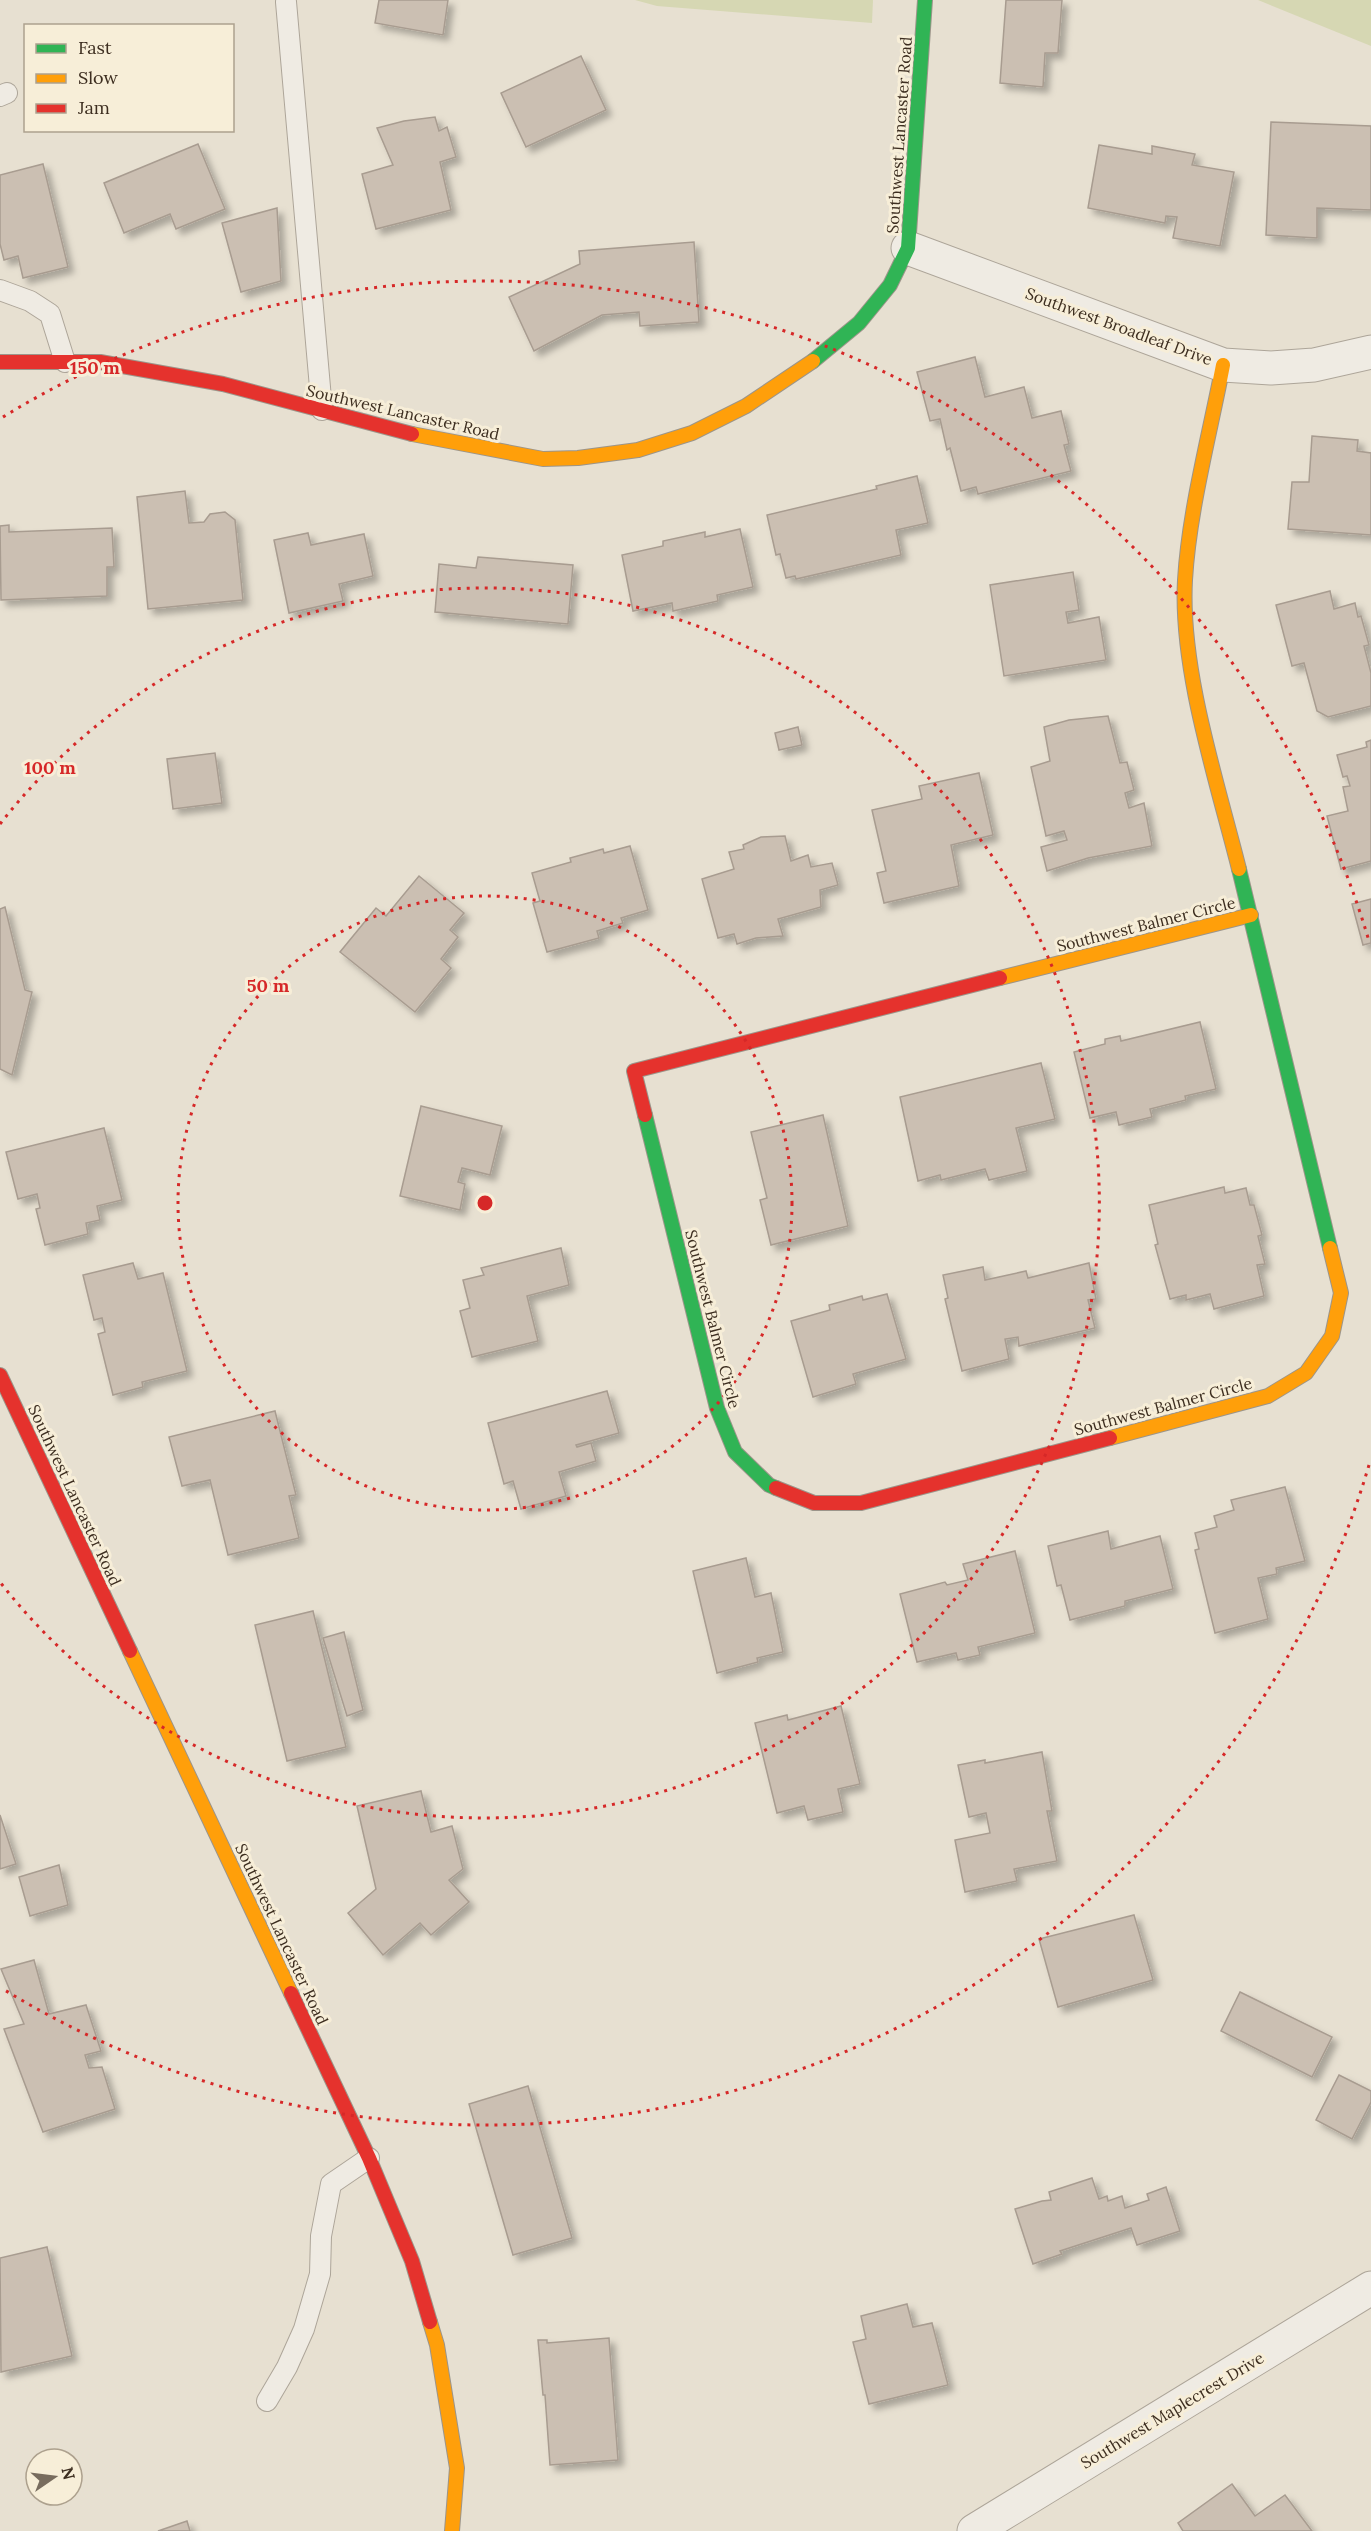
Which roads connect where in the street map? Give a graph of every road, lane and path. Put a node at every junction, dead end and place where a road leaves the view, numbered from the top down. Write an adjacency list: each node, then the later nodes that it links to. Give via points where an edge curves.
1 (925, 0): 3 (street, Southwest Lancaster Road)
2 (286, 2): 9 (lane)
3 (908, 248): 8 (street, Southwest Broadleaf Drive); 9 (street, Southwest Lancaster Road, via 878,300 809,365 746,406 692,433 638,450 543,459 418,436)
4 (0, 290): 7 (lane, via 30,301 50,314)
5 (1371, 352): 8 (street, Southwest Broadleaf Drive, via 1314,366)
6 (0, 362): 7 (street, Southwest Lancaster Road)
7 (65, 362): 9 (street, Southwest Lancaster Road, via 100,362 223,384)
8 (1223, 365): 10 (street, Southwest Balmer Circle, via 1185,580 1187,633 1198,707)
9 (322, 410)
10 (1251, 915): 10 (street, Southwest Balmer Circle, via 634,1071 717,1408 735,1452 769,1485 814,1503 861,1503 1268,1395 1306,1373 1332,1336 1341,1293)
11 (0, 1375): 12 (street, Southwest Lancaster Road)
12 (369, 2158): 14 (lane, via 331,2184 323,2216 320,2274 287,2367); 15 (street, Southwest Lancaster Road, via 412,2261 437,2345 457,2468)
13 (1371, 2288): 16 (street, Southwest Maplecrest Drive)
14 (267, 2401)
15 (452, 2531)
16 (974, 2531)

